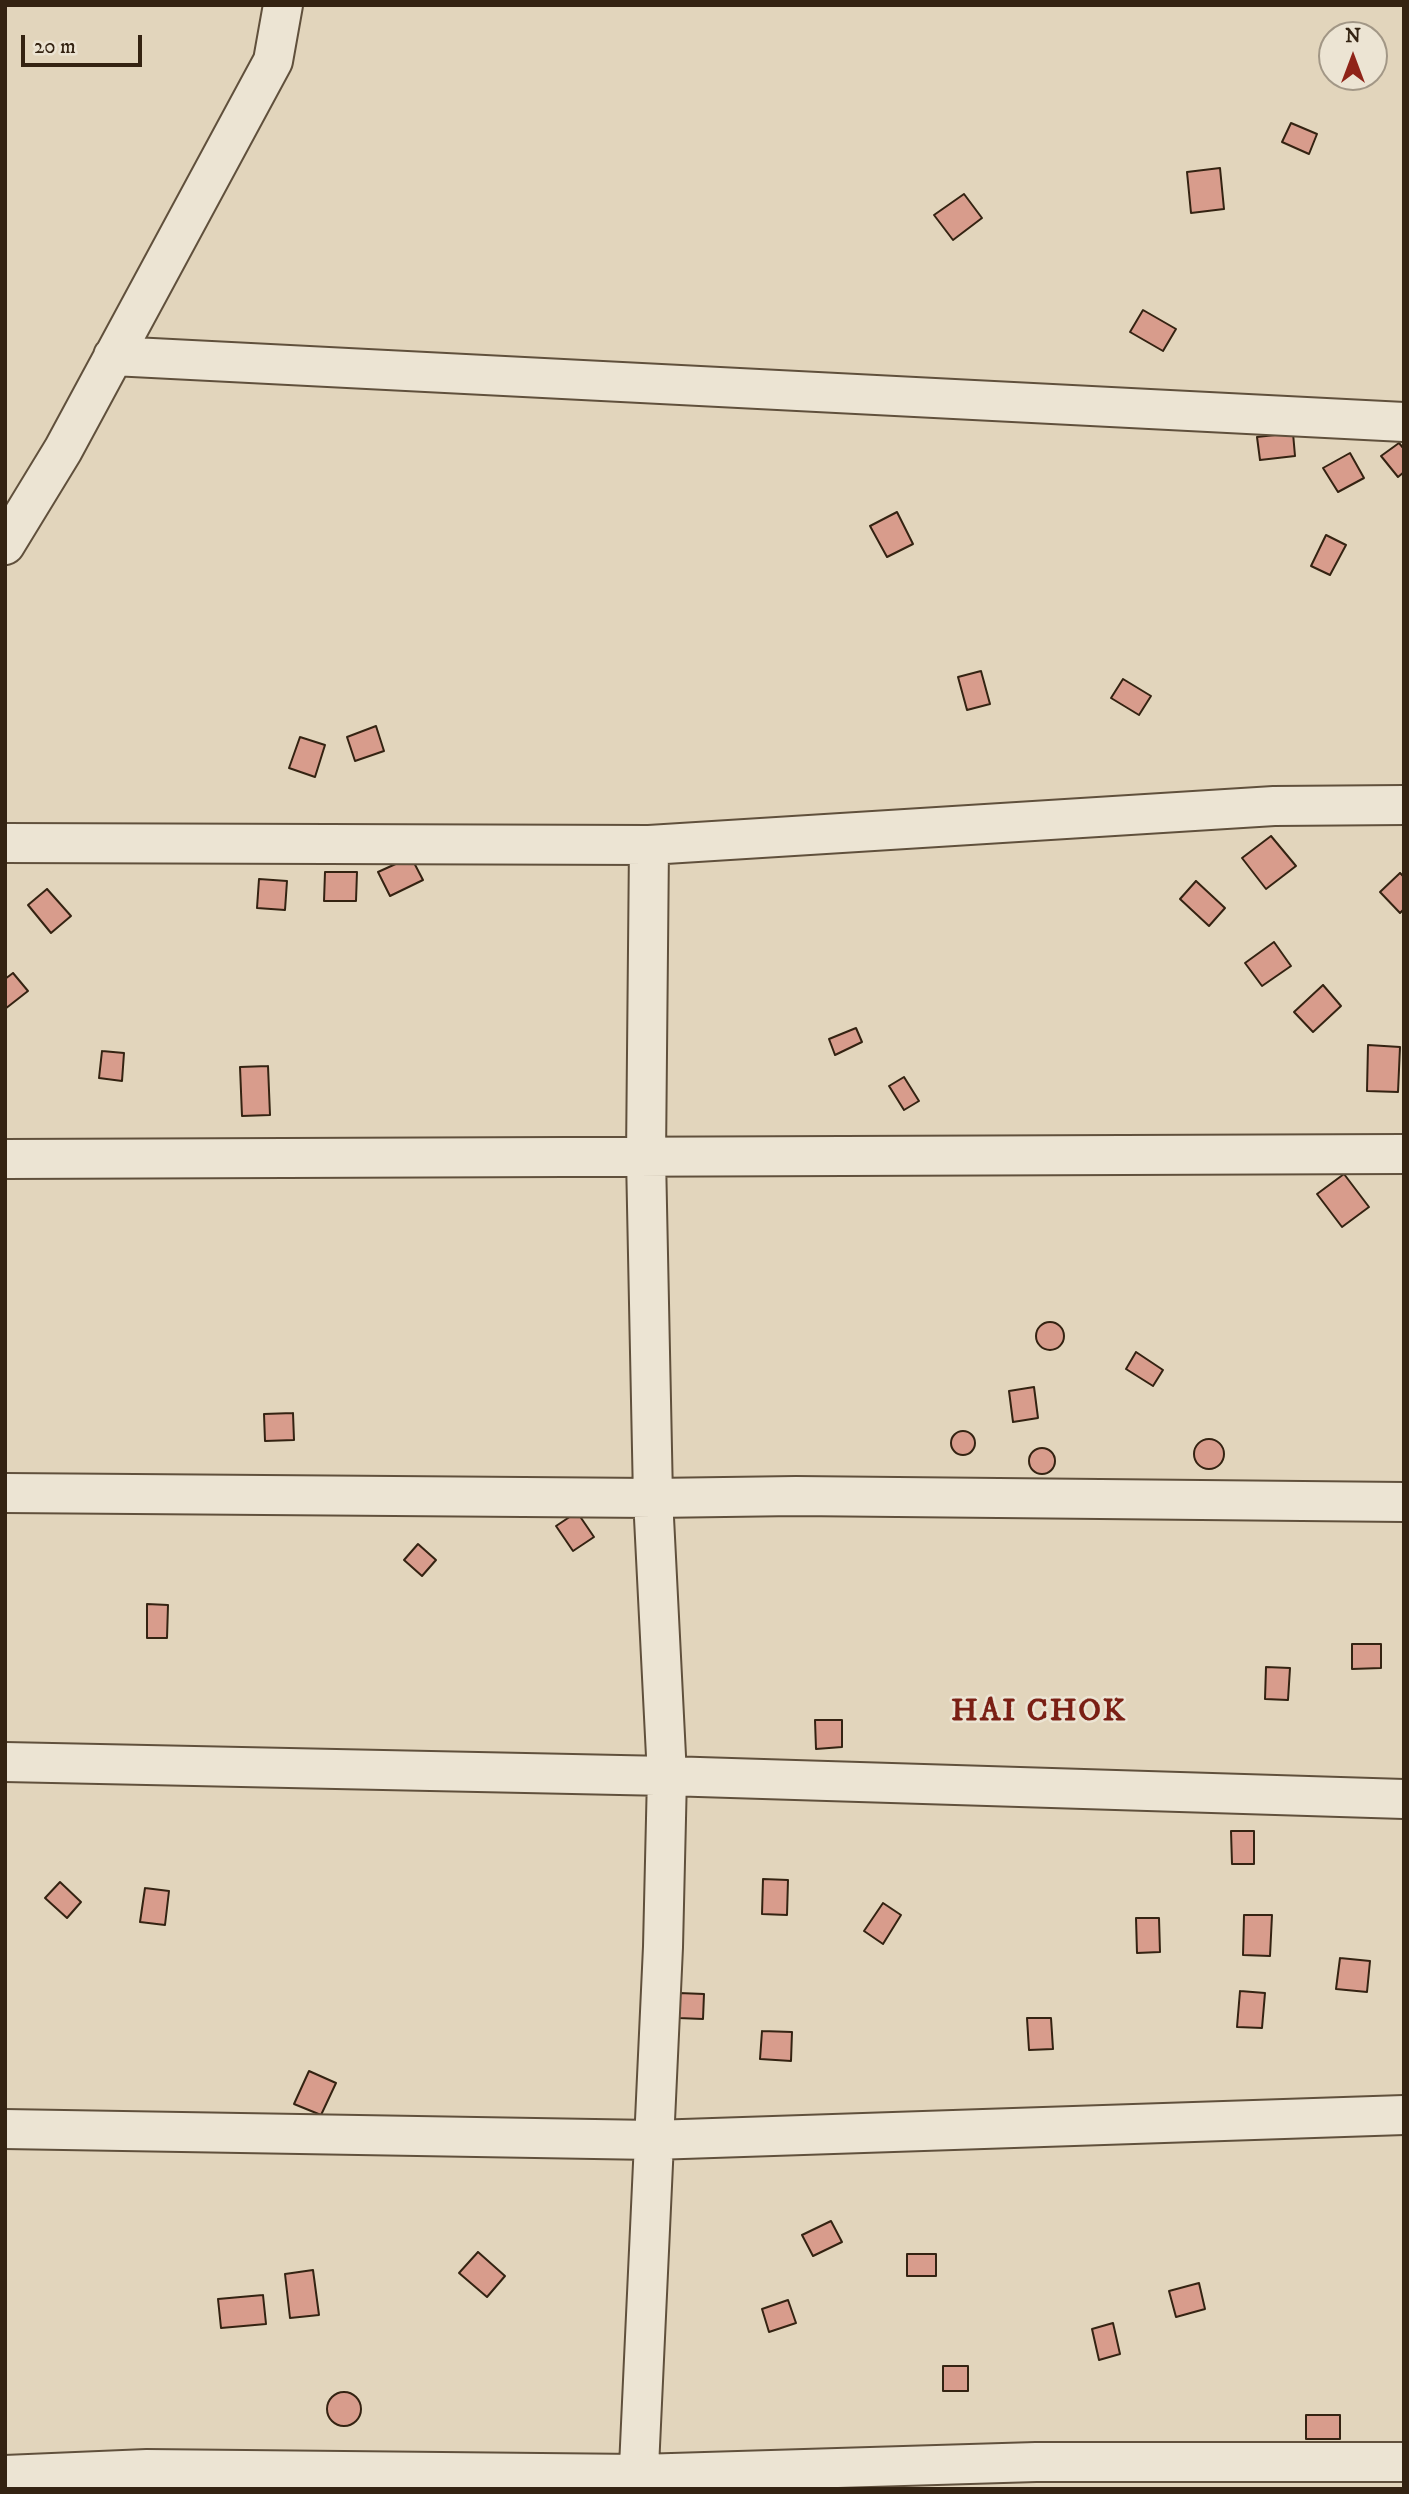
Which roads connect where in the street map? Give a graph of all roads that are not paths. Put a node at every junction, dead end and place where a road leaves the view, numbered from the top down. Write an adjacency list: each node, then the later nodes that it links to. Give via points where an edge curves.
1 (283, 5): 2 (street, via 273,61)
2 (113, 356): 3 (street); 4 (street)
3 (1404, 422)
4 (5, 545)
5 (1404, 805): 7 (street, via 1274,806)
6 (5, 843): 7 (street)
7 (649, 845): 9 (street)
8 (1404, 1154): 9 (street)
9 (646, 1157): 10 (street); 12 (street)
10 (5, 1158)
11 (5, 1493): 12 (street)
12 (653, 1498): 13 (street); 15 (street)
13 (1404, 1502)
14 (5, 1762): 15 (street)
15 (667, 1776): 16 (street); 19 (street)
16 (1404, 1799)
17 (1404, 2115): 19 (street)
18 (5, 2129): 19 (street)
19 (653, 2140): 22 (street)
20 (1404, 2462): 22 (street, via 1036,2462)
21 (5, 2475): 22 (street, via 147,2469)
22 (638, 2481)

